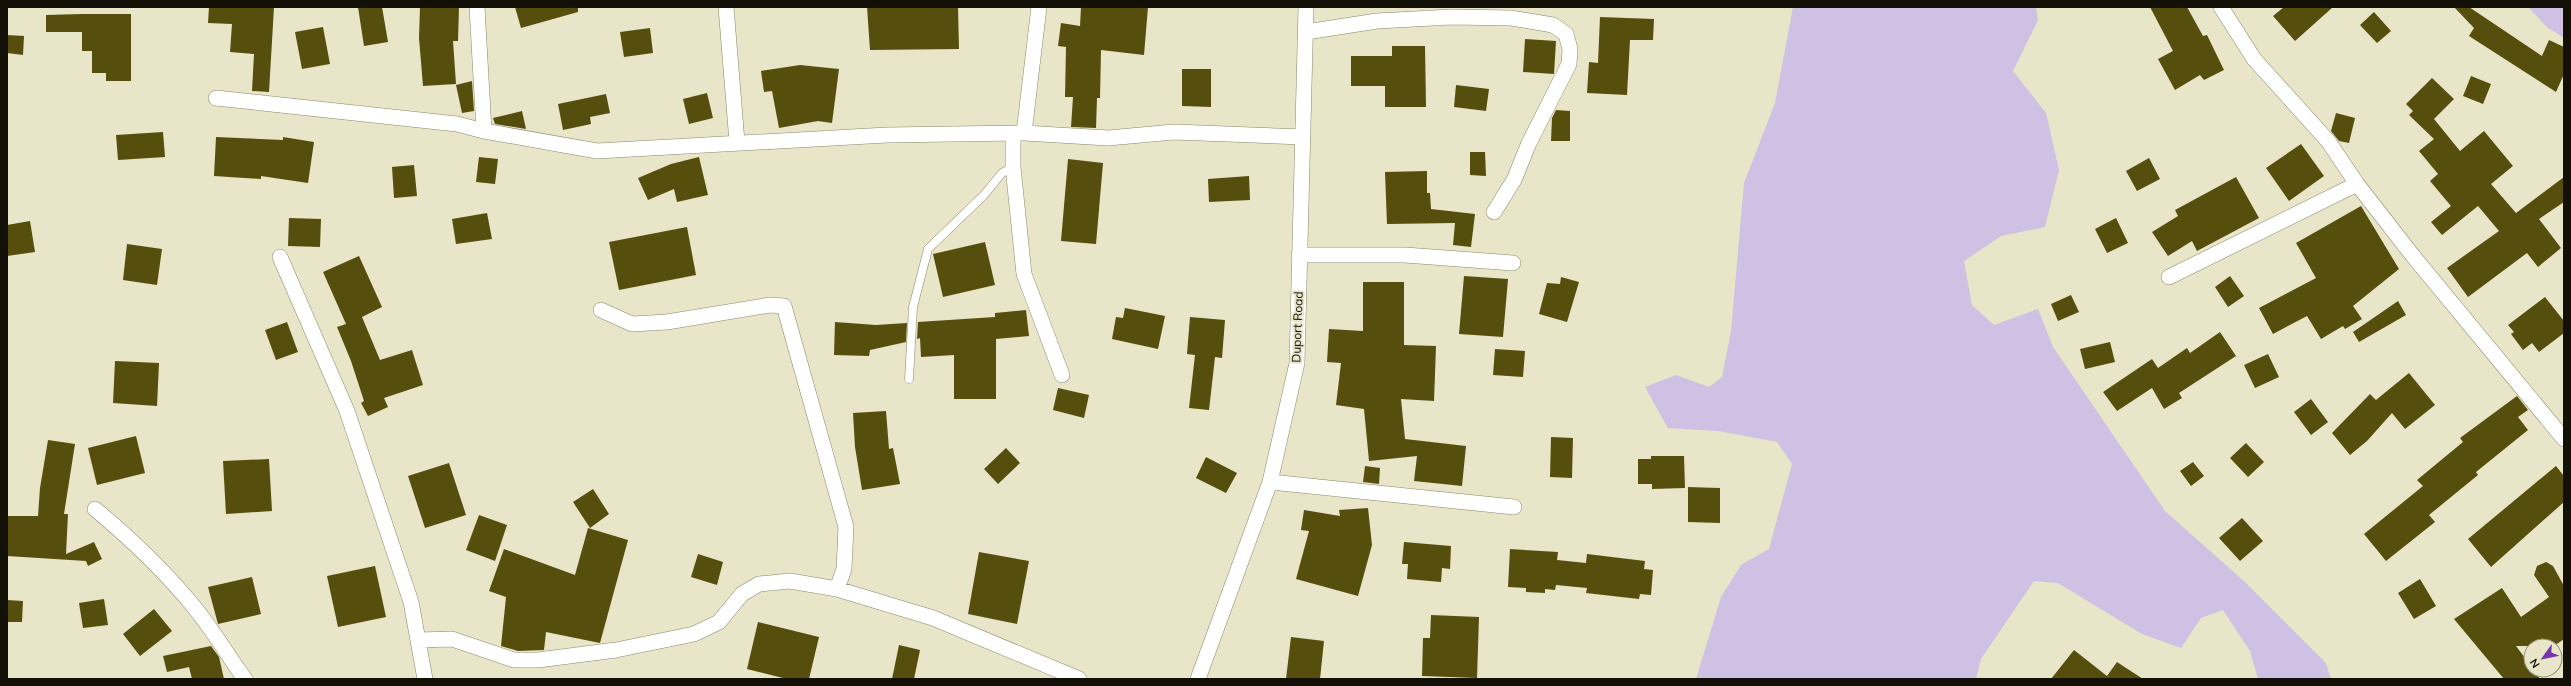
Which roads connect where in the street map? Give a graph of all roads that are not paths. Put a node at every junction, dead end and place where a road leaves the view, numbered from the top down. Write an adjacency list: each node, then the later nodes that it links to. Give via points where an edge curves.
1 (477, 7): 8 (street)
2 (726, 7): 11 (street)
3 (1039, 7): 9 (street)
4 (1306, 7): 6 (street, Duport Road)
5 (2221, 7): 13 (street, via 2254,59 2328,141)
6 (1306, 32): 10 (street, Duport Road); 14 (street, via 1377,21 1451,17 1511,18 1553,25 1566,34 1570,49 1569,64 1529,143 1514,180)
7 (216, 98): 8 (street, via 457,124)
8 (484, 131): 11 (street, via 597,151)
9 (1018, 133): 10 (street, via 1108,138 1174,132); 11 (street, via 887,135); 12 (street)
10 (1303, 137): 15 (street, Duport Road)
11 (737, 142)
12 (1012, 167): 20 (street, via 1024,274); 21 (lane, via 1002,173 984,195 928,249 913,306)
13 (2356, 184): 18 (street); 22 (street)
14 (1494, 212)
15 (1299, 255): 17 (street, via 1405,255); 23 (street, Duport Road, via 1297,363)
16 (280, 257): 27 (street, via 346,411 411,602)
17 (1513, 263)
18 (2169, 278)
19 (601, 310): 26 (street, via 632,324 667,322 770,305 784,306 846,527 844,569)
20 (1062, 375)
21 (909, 379)
22 (2564, 439)
23 (1270, 482): 24 (street); 31 (street, Duport Road)
24 (1514, 507)
25 (95, 509): 28 (street, via 133,540 159,567 195,608)
26 (836, 589): 27 (street, via 790,581 759,584 742,594 719,622 694,634 616,650 538,660 514,660 452,640); 30 (street, via 933,618)
27 (419, 640): 29 (street)
28 (245, 679)
29 (425, 679)
30 (1079, 679)
31 (1198, 679)

